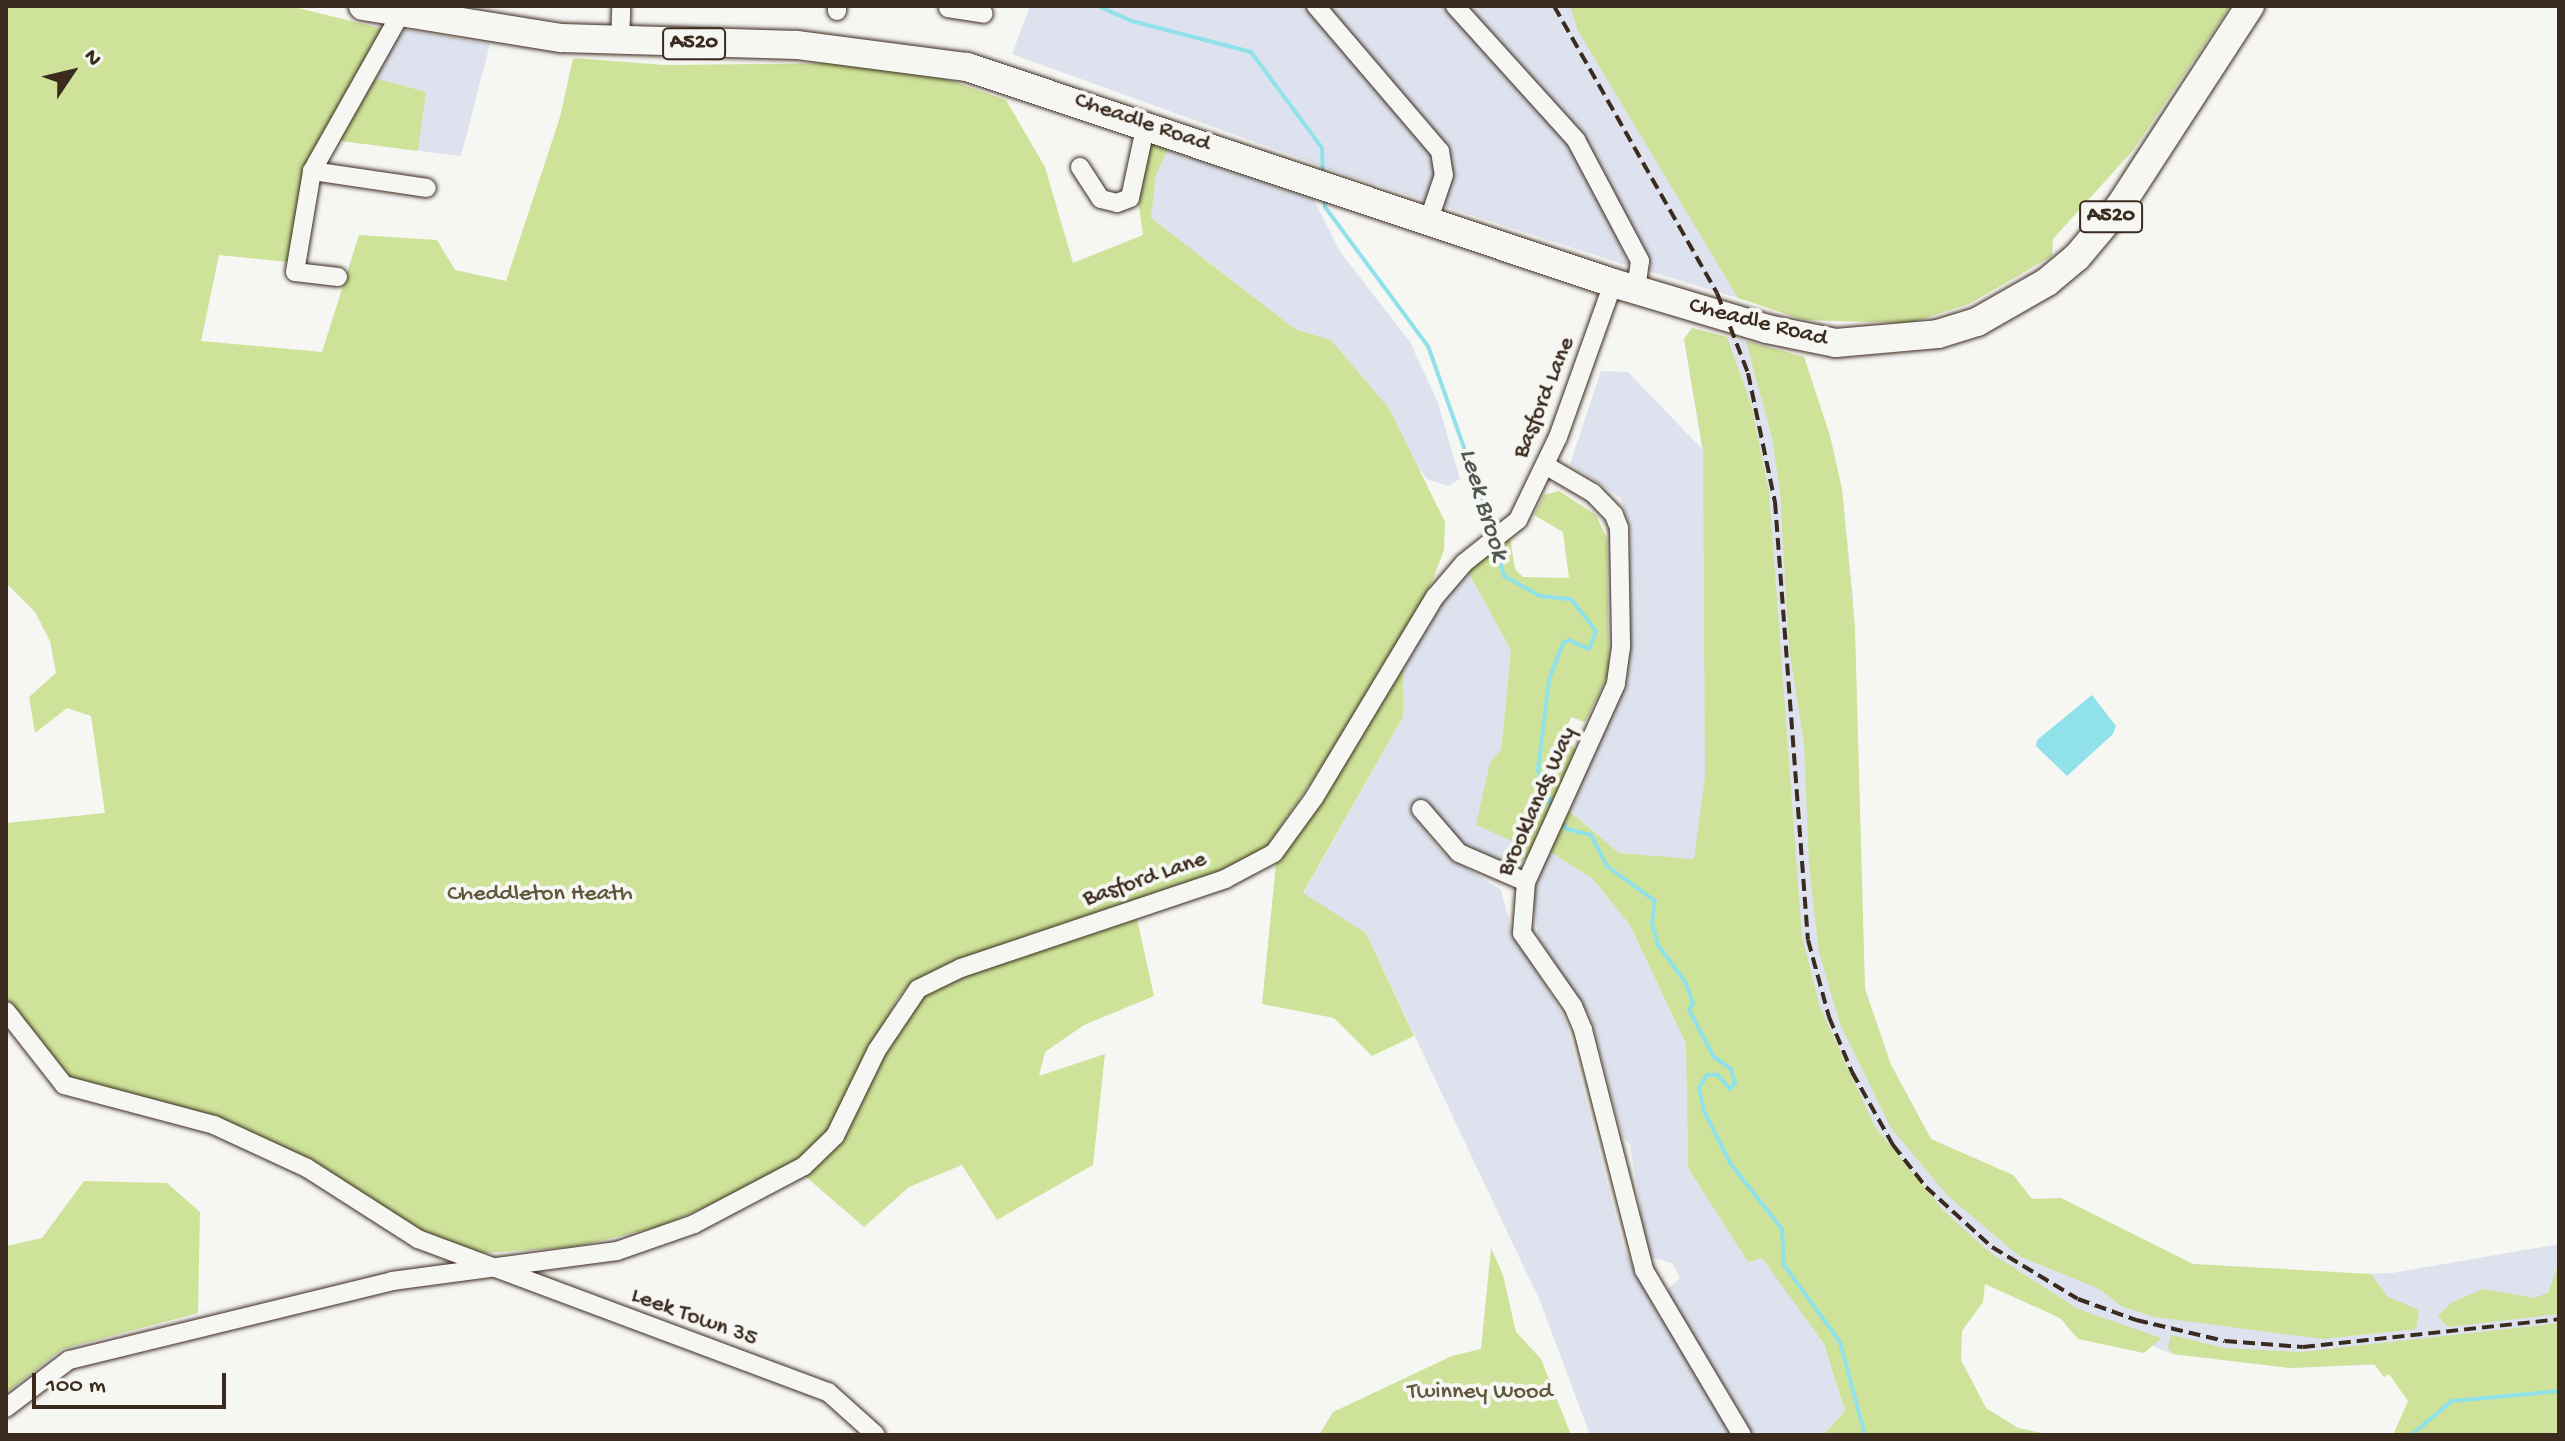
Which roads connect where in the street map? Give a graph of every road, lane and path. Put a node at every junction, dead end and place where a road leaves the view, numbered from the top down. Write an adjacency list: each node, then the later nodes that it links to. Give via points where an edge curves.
1 (363, 6): 7 (highway, Cheadle Road / A520)
2 (621, 6): 9 (street)
3 (1316, 6): 14 (street, via 1440,151 1444,175)
4 (1455, 6): 16 (street, via 1585,153 1640,261)
5 (2250, 6): 16 (highway, Cheadle Road / A520, via 2120,206 2077,257 2047,282 1977,322 1900,341 1836,343 1801,338)
6 (943, 7): 8 (street)
7 (401, 13): 9 (highway, Cheadle Road / A520); 12 (street)
8 (984, 14)
9 (620, 43): 10 (highway, Cheadle Road / A520, via 797,45 903,55 1024,82)
10 (1146, 124): 11 (street, via 1130,198 1117,203 1101,199); 14 (highway, Cheadle Road / A520)
11 (1080, 167)
12 (312, 171): 13 (street); 15 (street, via 295,272)
13 (427, 188)
14 (1428, 222): 16 (highway, Cheadle Road / A520)
15 (338, 277)
16 (1625, 287): 17 (street, Basford Lane)
17 (1545, 465): 19 (street, Brooklands Way, via 1606,503 1619,528 1620,668); 21 (street, Basford Lane, via 1508,531 1464,563 1435,597 1314,798 1274,853 1225,879 961,968 918,989 877,1050 835,1136 804,1166 766,1189 654,1241 617,1251 570,1261)
18 (1421, 809): 19 (street, via 1459,853)
19 (1526, 882): 24 (street, Brooklands Way, via 1522,933 1573,1006 1583,1030 1644,1270)
20 (6, 1011): 21 (street, Leek Town 35, via 64,1085 214,1125 307,1168 418,1239)
21 (483, 1265): 22 (street, Basford Lane, via 392,1281 69,1360); 23 (street, Leek Town 35, via 828,1392)
22 (6, 1408)
23 (876, 1435)
24 (1742, 1435)

